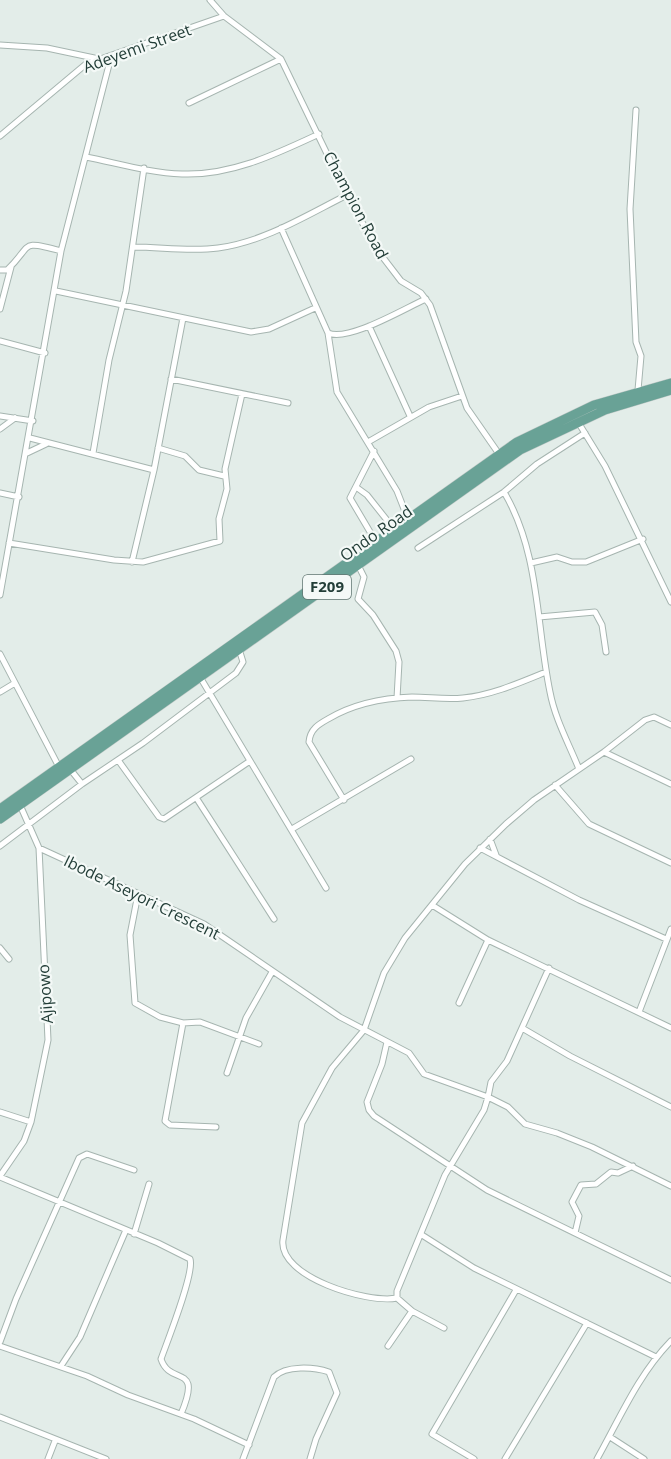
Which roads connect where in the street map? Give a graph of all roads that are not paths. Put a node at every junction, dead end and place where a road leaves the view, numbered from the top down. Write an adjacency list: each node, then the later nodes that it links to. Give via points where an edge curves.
1 (210, 0): 2 (street, Champion Road)
2 (224, 15): 4 (street, Adeyemi Street); 5 (street, Champion Road)
3 (0, 45): 6 (street, via 47,48)
4 (111, 57): 6 (street, Adeyemi Street); 11 (street)
5 (281, 59): 7 (street); 9 (street, Champion Road)
6 (101, 60): 10 (street, Adeyemi Street, via 80,67)
7 (189, 103)
8 (636, 110): 31 (street, via 630,209 636,342 642,356)
9 (319, 134): 12 (street, via 225,170 183,174); 13 (street, Champion Road)
10 (0, 136)
11 (86, 157): 12 (street); 16 (street)
12 (144, 168): 15 (street)
13 (347, 195): 14 (street); 20 (street, Champion Road, via 387,264)
14 (281, 228): 15 (street, via 218,248); 22 (street)
15 (134, 247): 21 (street)
16 (61, 252): 17 (street, via 44,246 26,246); 19 (street)
17 (11, 266): 18 (street); 23 (street)
18 (0, 270)
19 (56, 291): 21 (street); 28 (street)
20 (426, 299): 25 (street); 34 (street)
21 (122, 304): 24 (street); 49 (street)
22 (315, 308): 24 (street, via 259,332); 26 (street)
23 (0, 309)
24 (183, 318): 29 (street)
25 (369, 326): 26 (street, via 341,335); 37 (street)
26 (328, 333): 44 (street, via 337,392)
27 (0, 341): 28 (street)
28 (45, 353): 39 (street)
29 (171, 379): 33 (street); 46 (street)
30 (671, 382): 31 (main road, Ondo Road / F209)
31 (638, 390): 50 (main road, Ondo Road / F209, via 569,416)
32 (671, 390): 40 (main road, Ondo Road / F209)
33 (242, 394): 35 (street); 52 (street)
34 (462, 396): 37 (street); 50 (street)
35 (288, 403)
36 (0, 416): 38 (street)
37 (410, 416): 44 (street)
38 (15, 418): 39 (street); 41 (street)
39 (33, 421): 43 (street)
40 (578, 421): 42 (street); 65 (main road, Ondo Road / F209, via 520,450)
41 (0, 429)
42 (585, 433): 54 (street); 59 (street)
43 (30, 438): 45 (street); 48 (street)
44 (368, 442): 47 (street)
45 (46, 444): 48 (street); 49 (street)
46 (158, 448): 51 (street); 52 (street, via 185,456 199,470)
47 (375, 451): 53 (street); 57 (street, via 398,491)
48 (27, 453): 56 (street)
49 (93, 453): 51 (street)
50 (500, 453): 57 (main road, Ondo Road / F209)
51 (154, 470): 63 (street)
52 (224, 476): 63 (street, via 227,489 219,519 220,541)
53 (357, 486): 58 (street); 60 (street, via 351,502)
54 (504, 492): 62 (street); 64 (street, via 523,533)
55 (0, 493): 56 (street)
56 (19, 497): 61 (street)
57 (408, 519): 58 (main road, Ondo Road / F209)
58 (394, 529): 60 (main road, Ondo Road / F209)
59 (643, 539): 64 (street, via 586,562 557,557); 68 (street)
60 (376, 542): 67 (main road, Ondo Road / F209)
61 (9, 543): 63 (street); 66 (street)
62 (418, 548)
63 (132, 562)
64 (531, 563): 69 (street)
65 (358, 565): 67 (main road, Ondo Road / F209); 78 (street, via 364,577 358,599 380,624 399,662)
66 (0, 595)
67 (299, 602): 70 (main road, Ondo Road / F209); 84 (main road, Ondo Road / F209)
68 (671, 602)
69 (539, 617): 71 (street, via 595,612 602,625); 73 (street)
70 (239, 649): 74 (main road, Ondo Road / F209); 77 (street, via 242,666)
71 (606, 652)
72 (0, 654): 75 (street)
73 (546, 672): 78 (street, via 471,697); 86 (street, via 554,710)
74 (200, 677): 77 (street); 85 (main road, Ondo Road / F209)
75 (15, 683): 76 (street); 84 (street)
76 (0, 692)
77 (210, 694): 82 (street); 83 (street)
78 (397, 698): 91 (street, via 341,711 309,735 312,750)
79 (671, 725): 80 (street, via 650,718)
80 (604, 752): 86 (street); 88 (street)
81 (411, 759): 91 (street)
82 (118, 760): 87 (street); 90 (street, via 161,819)
83 (250, 762): 90 (street); 96 (street)
84 (59, 767): 93 (main road, Ondo Road / F209)
85 (70, 769): 87 (street); 92 (main road, Ondo Road / F209)
86 (579, 770): 89 (street)
87 (81, 784): 95 (street)
88 (671, 784)
89 (555, 785): 97 (street); 102 (street, via 589,824)
90 (197, 799): 106 (street)
91 (344, 800): 96 (street)
92 (20, 805): 94 (main road, Ondo Road / F209); 95 (street, Ajipowo)
93 (0, 809)
94 (0, 819)
95 (28, 824): 98 (street); 99 (street, Ajipowo)
96 (292, 829): 103 (street)
97 (490, 839): 100 (street); 101 (street)
98 (0, 846)
99 (39, 848): 104 (street, Ibode Aseyori Crescent); 127 (street, Ajipowo, via 48,1040)
100 (480, 848): 101 (street); 105 (street)
101 (495, 855): 108 (street, via 579,900)
102 (671, 863)
103 (326, 888)
104 (138, 894): 113 (street, Ibode Aseyori Crescent, via 213,929); 116 (street, via 130,934 134,1001 160,1017)
105 (432, 905): 109 (street); 119 (street, via 405,938 384,973)
106 (274, 919)
107 (671, 930): 108 (street)
108 (666, 939): 115 (street)
109 (488, 940): 112 (street); 114 (street)
110 (0, 948): 111 (street)
111 (9, 959)
112 (549, 968): 115 (street); 117 (street)
113 (272, 972): 119 (street, Ibode Aseyori Crescent); 120 (street)
114 (459, 1003)
115 (639, 1012): 118 (street)
116 (183, 1023): 120 (street, via 200,1022); 128 (street, via 165,1121 170,1125)
117 (522, 1028): 124 (street, via 491,1082); 125 (street)
118 (671, 1028)
119 (364, 1030): 121 (street, Ibode Aseyori Crescent); 142 (street, via 332,1068 302,1123 282,1249 292,1265 315,1279 372,1299)
120 (239, 1036): 122 (street); 123 (street)
121 (387, 1041): 124 (street, Ibode Aseyori Crescent, via 409,1053 424,1074); 129 (street, via 369,1110)
122 (259, 1044)
123 (227, 1073)
124 (488, 1097): 129 (street); 130 (street, Ibode Aseyori Crescent, via 508,1107 525,1124 557,1132)
125 (671, 1107)
126 (0, 1112): 127 (street)
127 (31, 1122): 132 (street, Ajipowo, via 24,1141)
128 (216, 1127)
129 (450, 1166): 137 (street, via 487,1190); 139 (street)
130 (633, 1166): 134 (street, Ibode Aseyori Crescent); 137 (street, via 611,1172 596,1184 581,1185 572,1202 579,1216)
131 (134, 1170): 135 (street, via 84,1155 79,1158)
132 (0, 1177): 135 (street)
133 (149, 1184): 138 (street)
134 (671, 1186)
135 (60, 1204): 136 (street); 147 (street, via 16,1299)
136 (126, 1230): 138 (street); 150 (street, via 80,1337)
137 (575, 1233): 140 (street)
138 (134, 1234): 151 (street, via 186,1255 192,1264 161,1359 166,1368 188,1381 189,1394)
139 (422, 1235): 141 (street); 142 (street)
140 (671, 1280)
141 (516, 1290): 144 (street); 160 (street, via 432,1434)
142 (397, 1298): 143 (street)
143 (412, 1311): 145 (street); 148 (street)
144 (587, 1323): 149 (street); 161 (street)
145 (444, 1328)
146 (671, 1341): 149 (street)
147 (0, 1344): 150 (street)
148 (388, 1346)
149 (656, 1357): 153 (street)
150 (61, 1366): 151 (street)
151 (181, 1414): 155 (street)
152 (0, 1418): 154 (street)
153 (610, 1437): 162 (street); 163 (street)
154 (55, 1441): 156 (street); 157 (street)
155 (249, 1445): 158 (street); 159 (street, via 276,1374 296,1369 323,1370 333,1377 337,1393)
156 (48, 1459)
157 (106, 1459)
158 (243, 1459)
159 (310, 1459)
160 (474, 1459)
161 (505, 1459)
162 (597, 1459)
163 (644, 1459)

